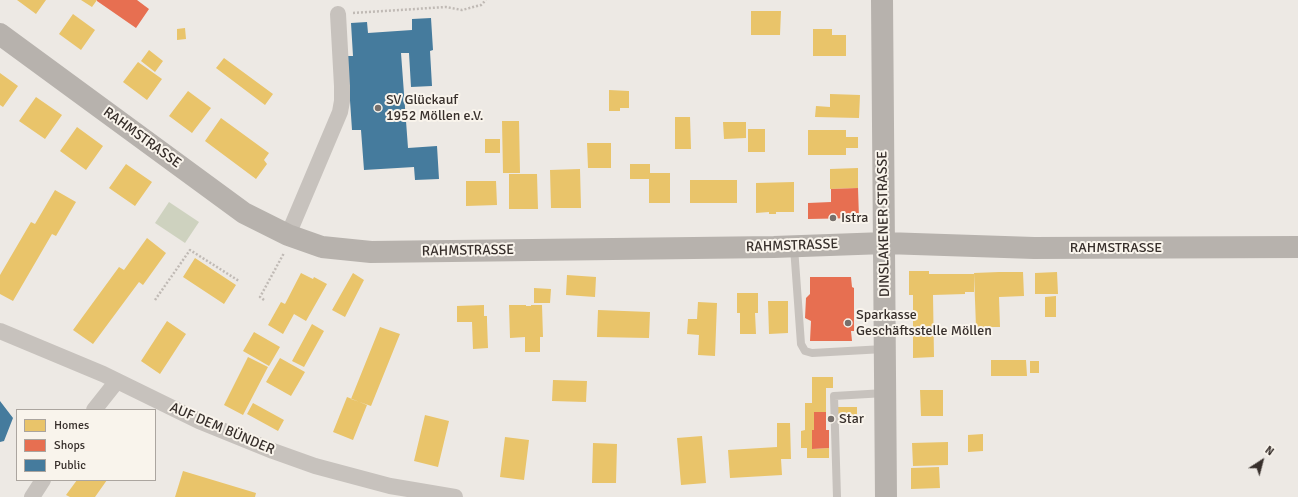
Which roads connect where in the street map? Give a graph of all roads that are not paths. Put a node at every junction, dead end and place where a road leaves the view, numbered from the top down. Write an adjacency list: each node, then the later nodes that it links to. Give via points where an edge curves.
1 (882, 0): 5 (main road, DINSLAKENER STRASSE)
2 (338, 14): 4 (street, via 342,86 340,112)
3 (0, 34): 4 (main road, RAHMSTRASSE, via 244,213)
4 (288, 235): 6 (main road, RAHMSTRASSE, via 322,247 371,252)
5 (885, 243): 6 (main road, RAHMSTRASSE); 7 (main road, RAHMSTRASSE, via 1034,248); 9 (main road, DINSLAKENER STRASSE)
6 (794, 247): 9 (lane, via 801,344 805,351 812,353)
7 (1298, 247)
8 (0, 331): 10 (street, AUF DEM BÜNDER)
9 (885, 349): 11 (main road, DINSLAKENER STRASSE)
10 (117, 381): 12 (street); 15 (street, AUF DEM BÜNDER, via 199,422 315,466 390,486)
11 (886, 392): 16 (lane, via 834,396); 17 (main road, DINSLAKENER STRASSE)
12 (95, 409)
13 (42, 481): 14 (street)
14 (32, 497)
15 (455, 497)
16 (836, 497)
17 (882, 497)

